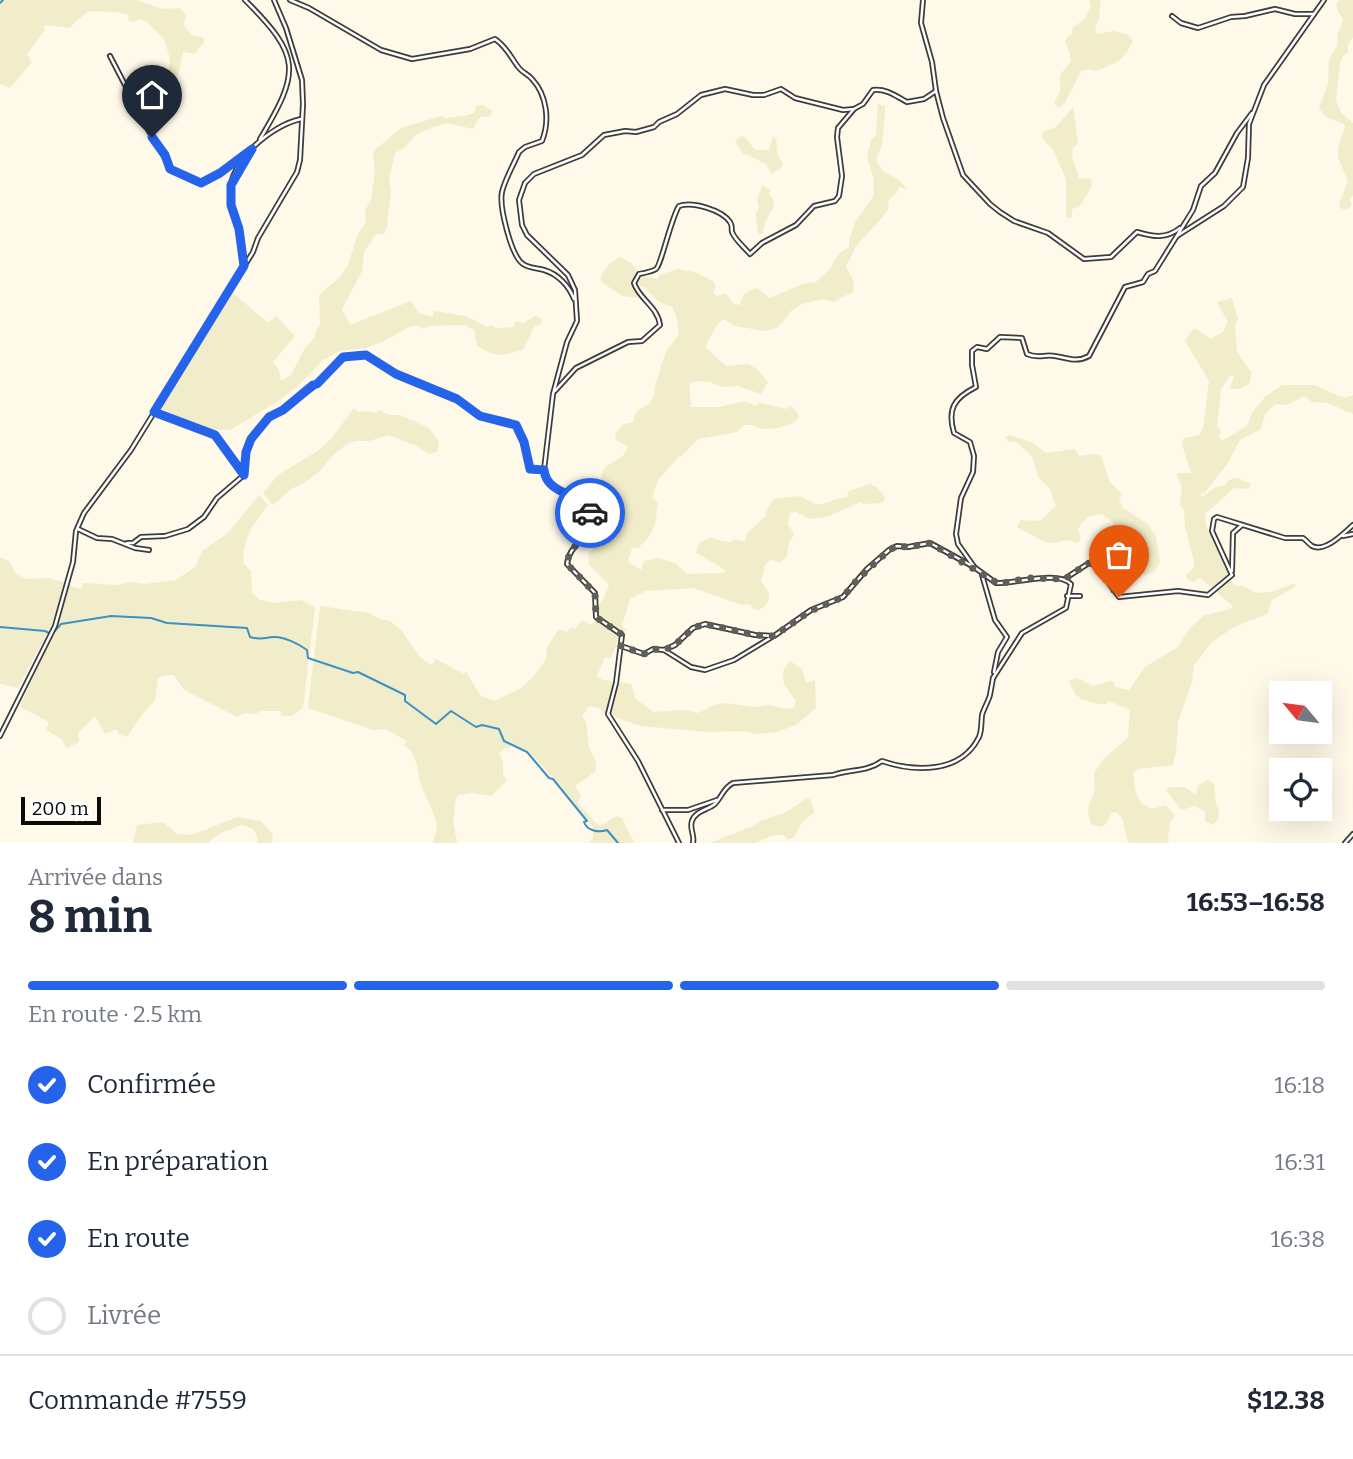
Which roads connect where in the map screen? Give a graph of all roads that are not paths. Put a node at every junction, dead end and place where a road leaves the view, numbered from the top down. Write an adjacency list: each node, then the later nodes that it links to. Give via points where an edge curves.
1 (245, 0): 15 (street, via 284,43 290,64 287,89)
2 (274, 0): 14 (street, via 300,69 304,92)
3 (290, 0): 20 (street, via 381,50 412,59 470,50 495,39 502,44 533,79 547,118 542,141 519,152 501,193 505,222 516,259 559,277)
4 (923, 0): 11 (street, via 921,23)
5 (1324, 0): 7 (street)
6 (1330, 0): 7 (street)
7 (1320, 5): 8 (street)
8 (1314, 14): 9 (street, via 1275,9 1198,28); 13 (street, via 1264,85)
9 (1172, 16)
10 (110, 56): 16 (street, via 173,171 204,182)
11 (936, 91): 12 (street, via 907,102 876,89); 17 (street, via 959,167 990,204 1014,221 1048,233 1084,260 1111,257 1137,232 1153,237 1171,235)
12 (854, 109): 20 (street, via 831,109 781,89 764,95 725,89 701,95 654,128 604,135 582,155 534,174 519,200 522,225 568,275); 21 (street, via 838,128 842,176 835,201 814,206 796,225 750,254 725,218 702,205 679,206 660,265 639,274 634,283 660,325 642,341 628,342 576,368)
13 (1252, 113): 17 (street, via 1215,173 1201,186); 18 (street, via 1243,187 1224,206)
14 (301, 119): 15 (street, via 277,127); 19 (street, via 297,172)
15 (258, 143): 16 (street)
16 (252, 149): 19 (street, via 231,185)
17 (1182, 226): 18 (street)
18 (1174, 238): 32 (street, via 1155,271 1143,282 1125,288 1089,356 1076,360 1053,355 1036,358 1027,354 1022,338 1008,336 995,339 987,349 972,351 976,387 958,400 950,419 954,433 970,442 974,456 956,534)
19 (244, 266): 22 (street)
20 (575, 302): 21 (street, via 577,321)
21 (553, 394): 23 (street)
22 (154, 412): 24 (street, via 217,437); 27 (street)
23 (544, 470): 24 (street, via 530,469 516,425 480,416 457,399 396,374 362,354 343,357 317,384 269,417 247,448); 39 (street, via 556,489 588,509 586,535 567,564 595,593 595,615 621,634)
24 (244, 475): 30 (street, via 188,529)
25 (1353, 525): 29 (street)
26 (1242, 526): 29 (street, via 1303,538 1313,547); 34 (street, via 1233,533); 34 (street, via 1217,517 1212,524)
27 (76, 531): 30 (street, via 79,528 93,537); 42 (street, via 73,562 55,626)
28 (1353, 534): 29 (street)
29 (1341, 536)
30 (127, 543): 31 (street)
31 (149, 550)
32 (975, 568): 33 (street); 38 (street, via 930,543 894,547 843,597 810,611)
33 (981, 572): 35 (street, via 999,584 1028,578); 41 (street, via 992,611 1007,637 998,652)
34 (1232, 575): 35 (street, via 1208,595 1178,591 1119,597 1096,566 1088,563)
35 (1065, 579): 36 (street, via 1071,586)
36 (1067, 596): 37 (street); 41 (street, via 1066,608 1022,633)
37 (1080, 596)
38 (774, 636): 40 (street, via 705,624); 40 (street, via 734,660 705,670)
39 (621, 646): 40 (street, via 644,654); 44 (street, via 608,714)
40 (664, 650)
41 (993, 678): 43 (street, via 974,747 948,765 909,768 882,761 868,769 833,775 740,782 729,785)
42 (0, 736)
43 (718, 800): 44 (street, via 688,810); 47 (street, via 692,821)
44 (662, 810): 46 (street)
45 (1353, 834): 48 (street)
46 (679, 843)
47 (693, 843)
48 (1345, 843)

